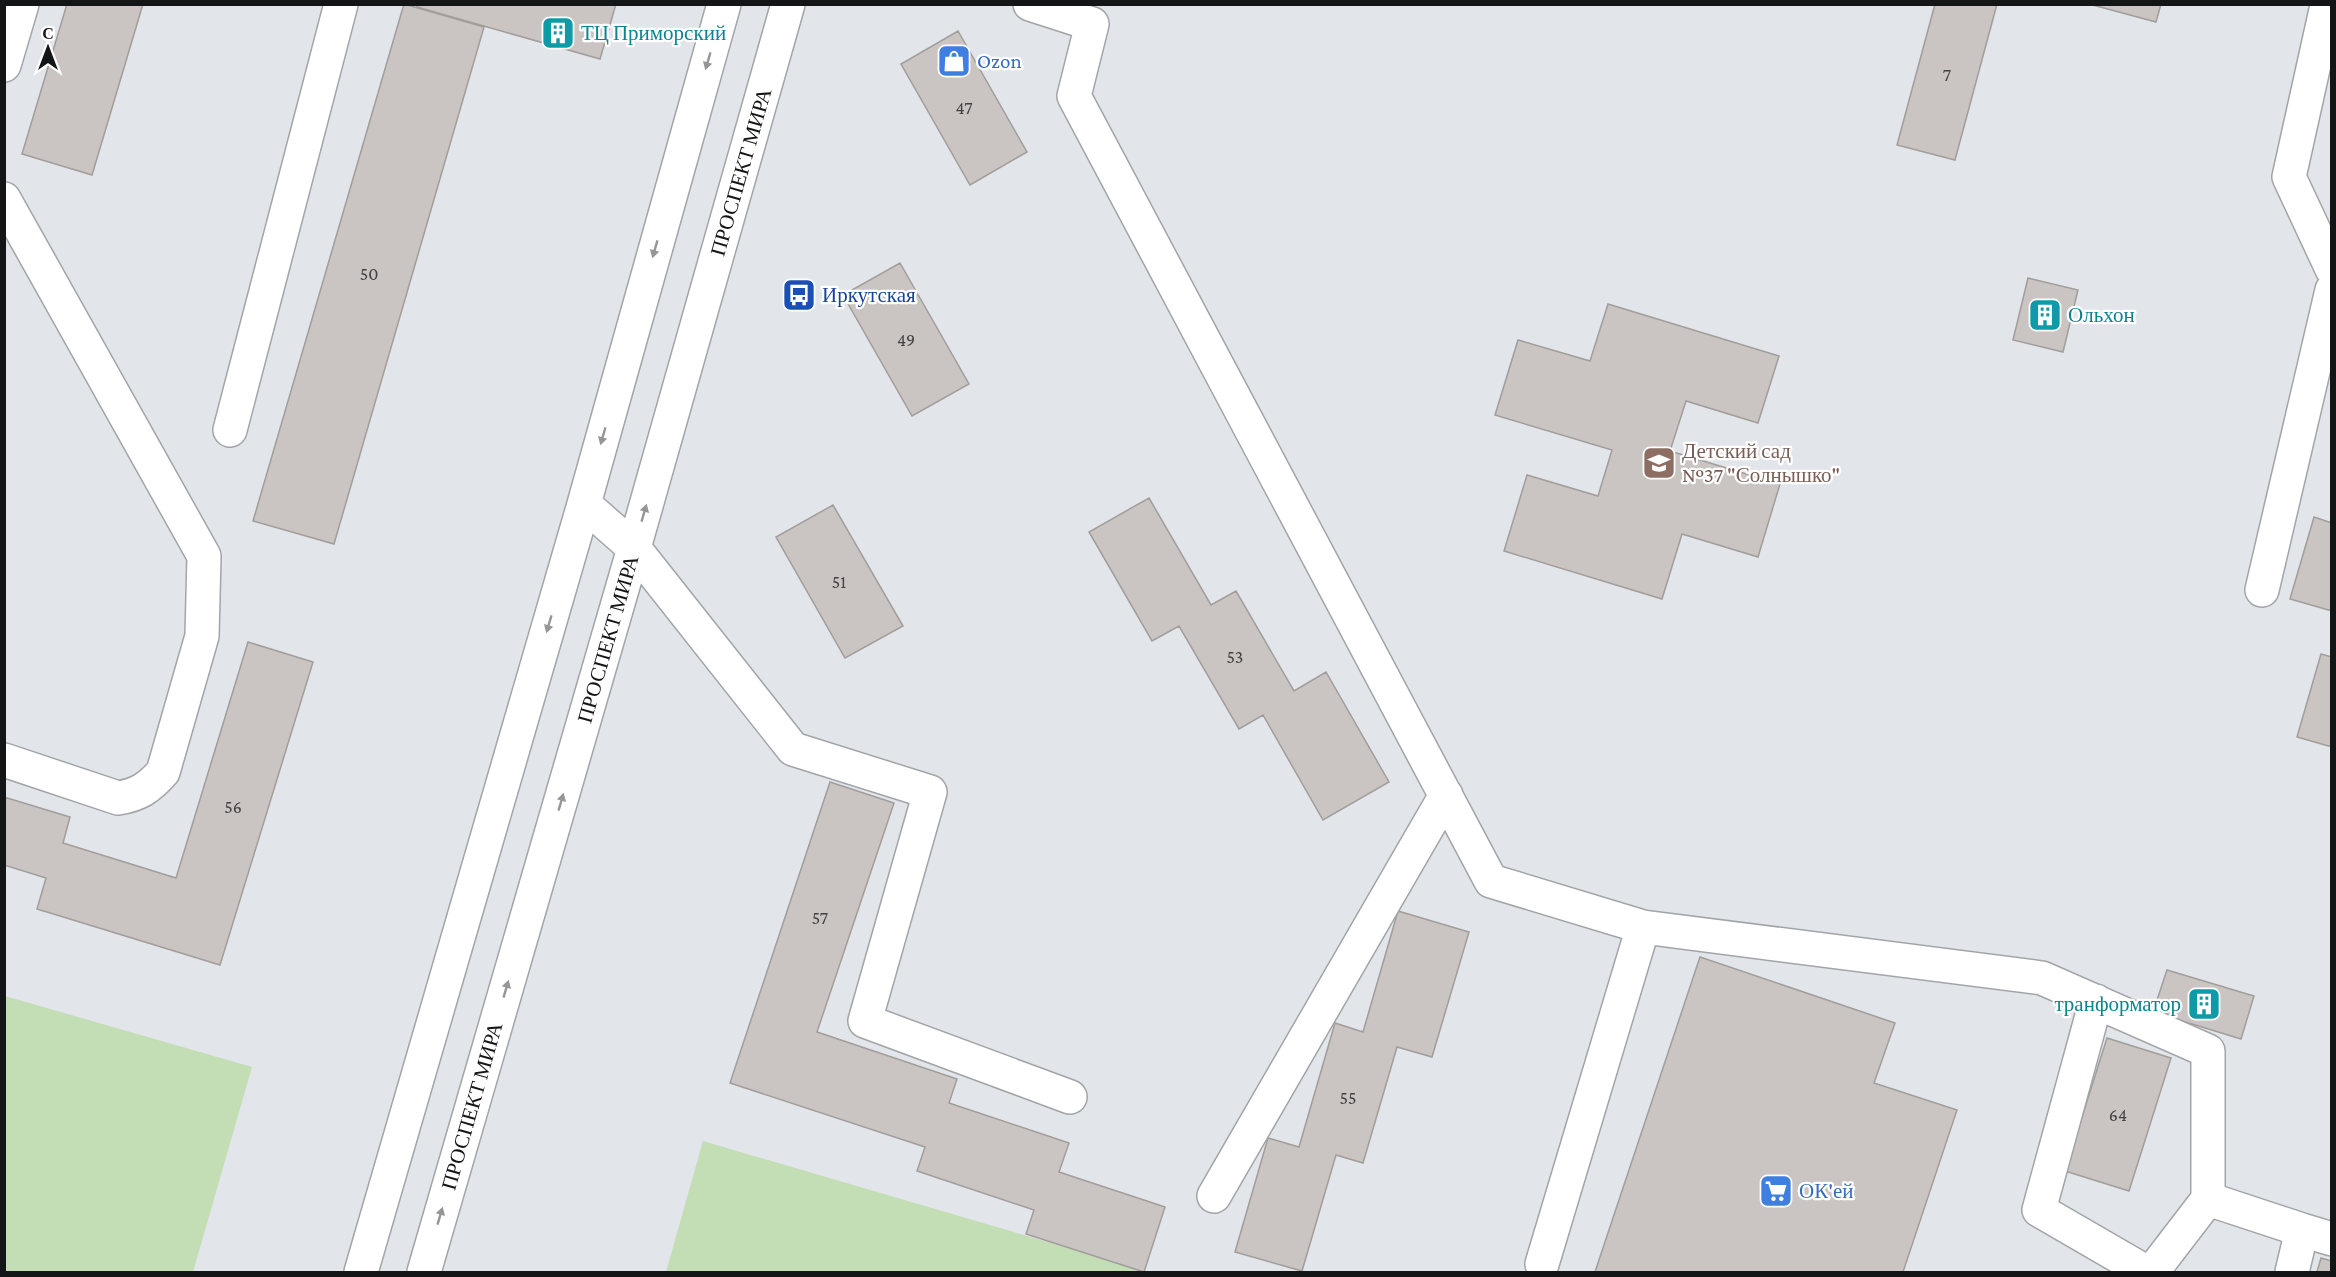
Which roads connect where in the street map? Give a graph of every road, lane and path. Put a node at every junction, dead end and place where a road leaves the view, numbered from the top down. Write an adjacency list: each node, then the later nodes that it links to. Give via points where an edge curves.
1 (22, 4): 8 (street)
2 (341, 4): 12 (street)
3 (724, 4): 13 (street, one-way to 13)
4 (788, 4): 14 (street, ПРОСПЕКТ МИРА, one-way to 4)
5 (1030, 4): 7 (street)
6 (2331, 7): 10 (street, via 2326,10 2289,177)
7 (1095, 14): 17 (street, via 1074,96)
8 (4, 65)
9 (4, 199): 16 (street, via 204,556 202,636 163,772 150,787 118,798)
10 (2331, 269)
11 (2331, 290): 15 (street)
12 (230, 430)
13 (584, 504): 14 (street); 25 (street, one-way to 25)
14 (634, 548): 20 (street, via 793,749 930,792 865,1021); 26 (street, ПРОСПЕКТ МИРА, one-way to 14)
15 (2262, 590)
16 (4, 760)
17 (1446, 795): 18 (street, via 1491,880); 21 (street)
18 (1643, 927): 19 (street, via 2042,978); 24 (street)
19 (2096, 1001): 22 (street, via 2208,1051); 27 (street, via 2038,1210)
20 (1070, 1097)
21 (1214, 1196)
22 (2208, 1199): 23 (street); 28 (street)
23 (2317, 1234): 29 (street)
24 (1542, 1264)
25 (361, 1272)
26 (423, 1272)
27 (2146, 1272)
28 (2152, 1272)
29 (2292, 1272)

